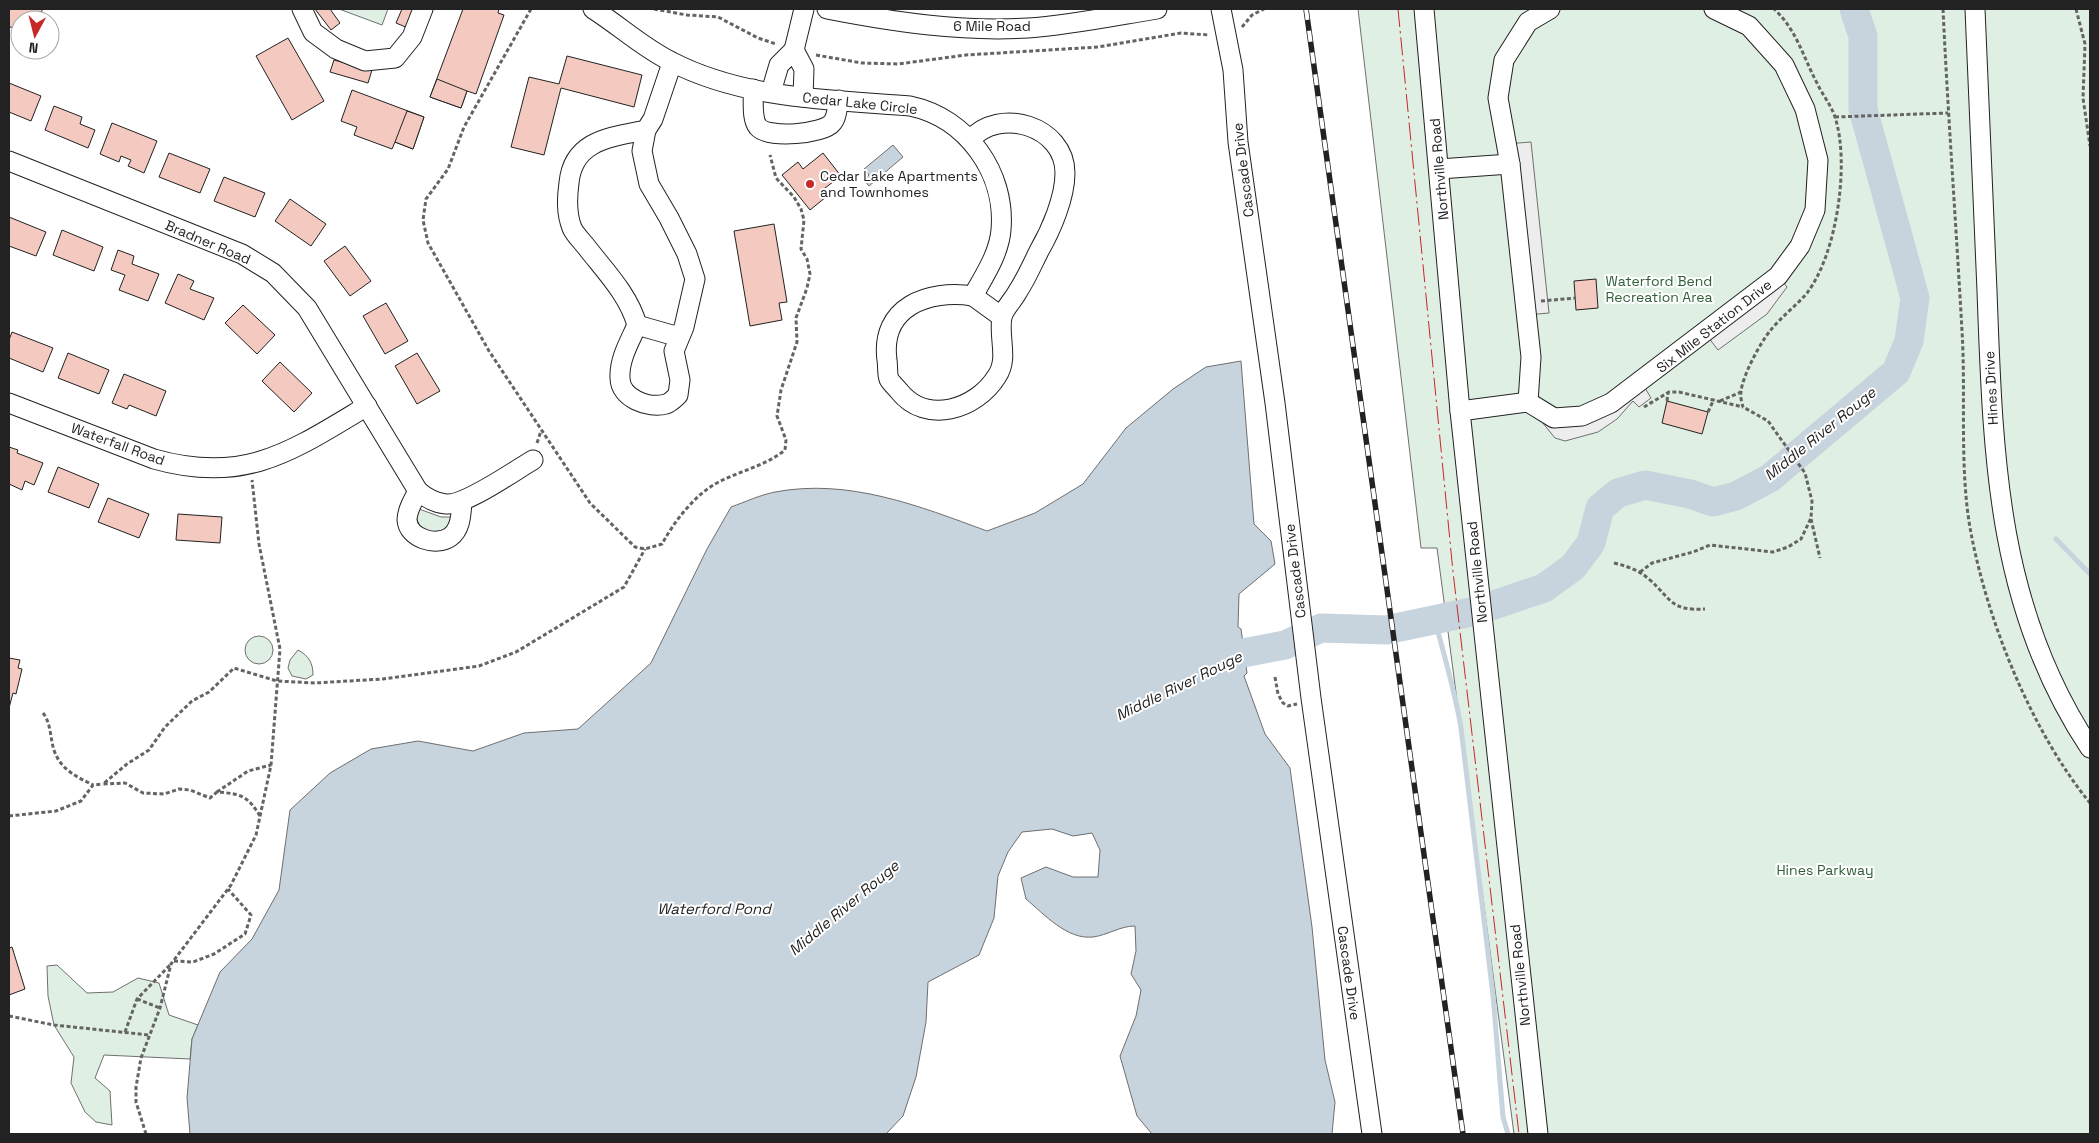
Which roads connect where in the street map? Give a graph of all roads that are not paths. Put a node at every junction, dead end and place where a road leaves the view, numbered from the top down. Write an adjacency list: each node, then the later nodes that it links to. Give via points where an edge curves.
1 (302, 9): 2 (street, via 313,32 336,49 366,61 395,58 412,37)
2 (423, 9)
3 (593, 9): 13 (street, Cedar Lake Circle)
4 (804, 9): 12 (street)
5 (827, 9): 6 (street, 6 Mile Road, via 975,28 1028,28)
6 (1156, 9)
7 (1220, 9): 34 (street, Cascade Drive, via 1233,70 1238,142)
8 (1424, 9): 21 (street, Northville Road)
9 (1550, 9): 20 (street, via 1528,22 1504,60 1498,98)
10 (1714, 9): 26 (street, Six Mile Station Drive, via 1748,26 1784,65 1804,109 1818,160 1815,210 1800,246 1778,276 1611,403 1582,416 1554,418)
11 (1975, 9): 33 (street, Hines Drive, via 1992,424 2004,528 2032,633 2054,684)
12 (794, 50): 14 (street); 15 (street, via 804,69)
13 (672, 63): 14 (street, Cedar Lake Circle, via 715,80); 17 (street, via 653,119)
14 (762, 90): 15 (street, Cedar Lake Circle); 16 (street, via 754,116 758,127 778,135 826,128 834,122)
15 (803, 98): 16 (street, Cedar Lake Circle)
16 (839, 100): 18 (street, Cedar Lake Circle, via 928,110 946,119)
17 (646, 130): 24 (street, via 596,141 583,152 569,175 567,203 572,229 624,295); 25 (street, via 642,150 649,184 687,254 695,279)
18 (970, 140): 22 (street, Cedar Lake Circle, via 991,169 1001,203 1001,231 993,260); 23 (street, via 977,131 990,124 1004,122 1038,128 1057,147 1065,172 1057,213 1019,290)
19 (9, 161): 28 (street, Bradner Road, via 242,254 266,268 307,308)
20 (1510, 164): 21 (street); 26 (street, via 1531,357)
21 (1438, 169): 29 (street, Northville Road)
22 (973, 296): 23 (street); 23 (street, via 955,293 928,297 906,307 890,326 886,350 889,379 904,398 919,408 937,411 953,410 979,396 998,376 1004,356)
23 (1002, 316)
24 (637, 325): 25 (street); 25 (street, via 624,354 620,378 623,389 638,401 667,404 678,395 680,380 674,351)
25 (679, 337)
26 (1528, 402): 29 (street)
27 (9, 403): 28 (street, Waterfall Road, via 175,465 214,468 270,460 297,448)
28 (367, 406): 31 (street, Bradner Road)
29 (1460, 411): 35 (street, Northville Road)
30 (533, 460): 32 (street, Bradner Road)
31 (418, 491): 32 (street, Bradner Road, via 433,502); 32 (street, via 407,520 412,532 422,539 439,542 451,537 461,517)
32 (462, 502)
33 (2090, 748)
34 (1372, 1134)
35 (1538, 1134)

